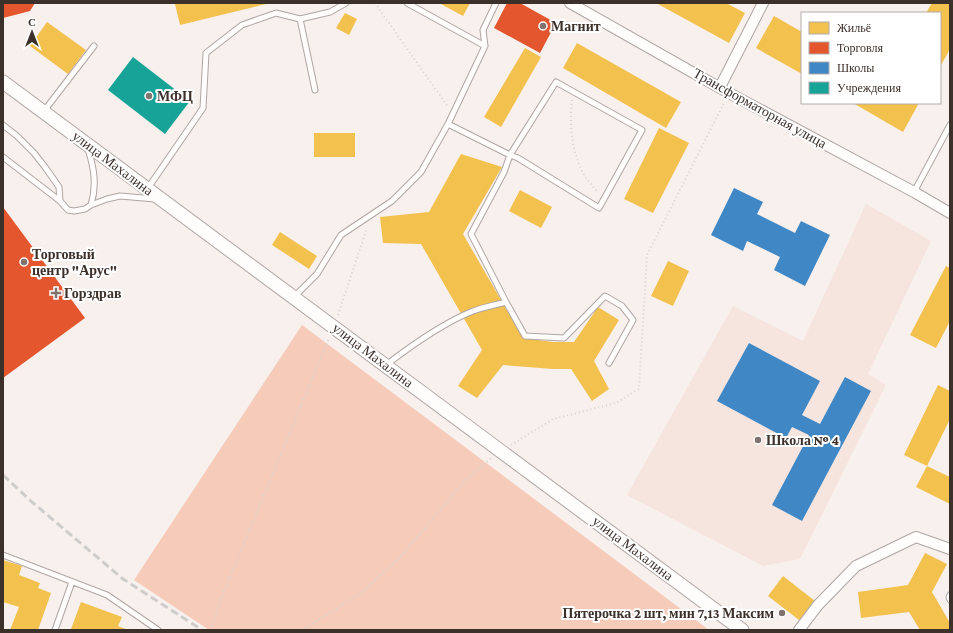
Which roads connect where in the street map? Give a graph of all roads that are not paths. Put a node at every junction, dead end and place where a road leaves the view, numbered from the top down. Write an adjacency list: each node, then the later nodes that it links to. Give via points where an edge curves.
1 (346, 3): 7 (lane, via 330,12)
2 (407, 3): 9 (lane)
3 (496, 3): 9 (lane, via 483,30)
4 (570, 3): 6 (street, Трансформаторная улица)
5 (763, 3): 11 (street)
6 (582, 6): 11 (street, Трансформаторная улица)
7 (300, 19): 12 (lane); 20 (lane, via 276,13 242,25 206,53 203,108)
8 (94, 46): 13 (lane)
9 (485, 46): 14 (lane)
10 (3, 82): 13 (street, улица Махалина)
11 (720, 87): 21 (street, Трансформаторная улица)
12 (315, 90)
13 (44, 112): 17 (street, улица Махалина)
14 (448, 124): 18 (lane); 26 (lane, via 421,172 392,201 341,235 317,274)
15 (3, 125): 23 (lane, via 45,166 59,187)
16 (950, 125): 21 (lane)
17 (86, 143): 20 (street, улица Махалина); 24 (lane, via 94,169 95,184)
18 (510, 155): 18 (lane, via 556,82 642,130 600,208); 27 (lane, via 504,172 471,234)
19 (3, 157): 23 (lane)
20 (148, 189): 22 (street, улица Махалина)
21 (914, 192): 25 (street, Трансформаторная улица)
22 (162, 199): 24 (lane, via 120,196); 26 (street, улица Махалина)
23 (60, 201): 24 (lane, via 68,210 74,211)
24 (91, 205)
25 (950, 213)
26 (294, 297): 29 (street, улица Махалина)
27 (506, 302): 28 (lane, via 525,336 564,338 605,296 622,306 633,320); 29 (lane, via 456,319)
28 (609, 363)
29 (386, 365): 37 (street, улица Махалина)
30 (950, 549): 38 (street, via 916,538 856,566 818,605)
31 (3, 555): 32 (lane)
32 (72, 582): 35 (lane); 36 (lane, via 107,595)
33 (950, 595): 34 (lane)
34 (950, 600)
35 (55, 630)
36 (158, 630)
37 (742, 630)
38 (799, 630)

